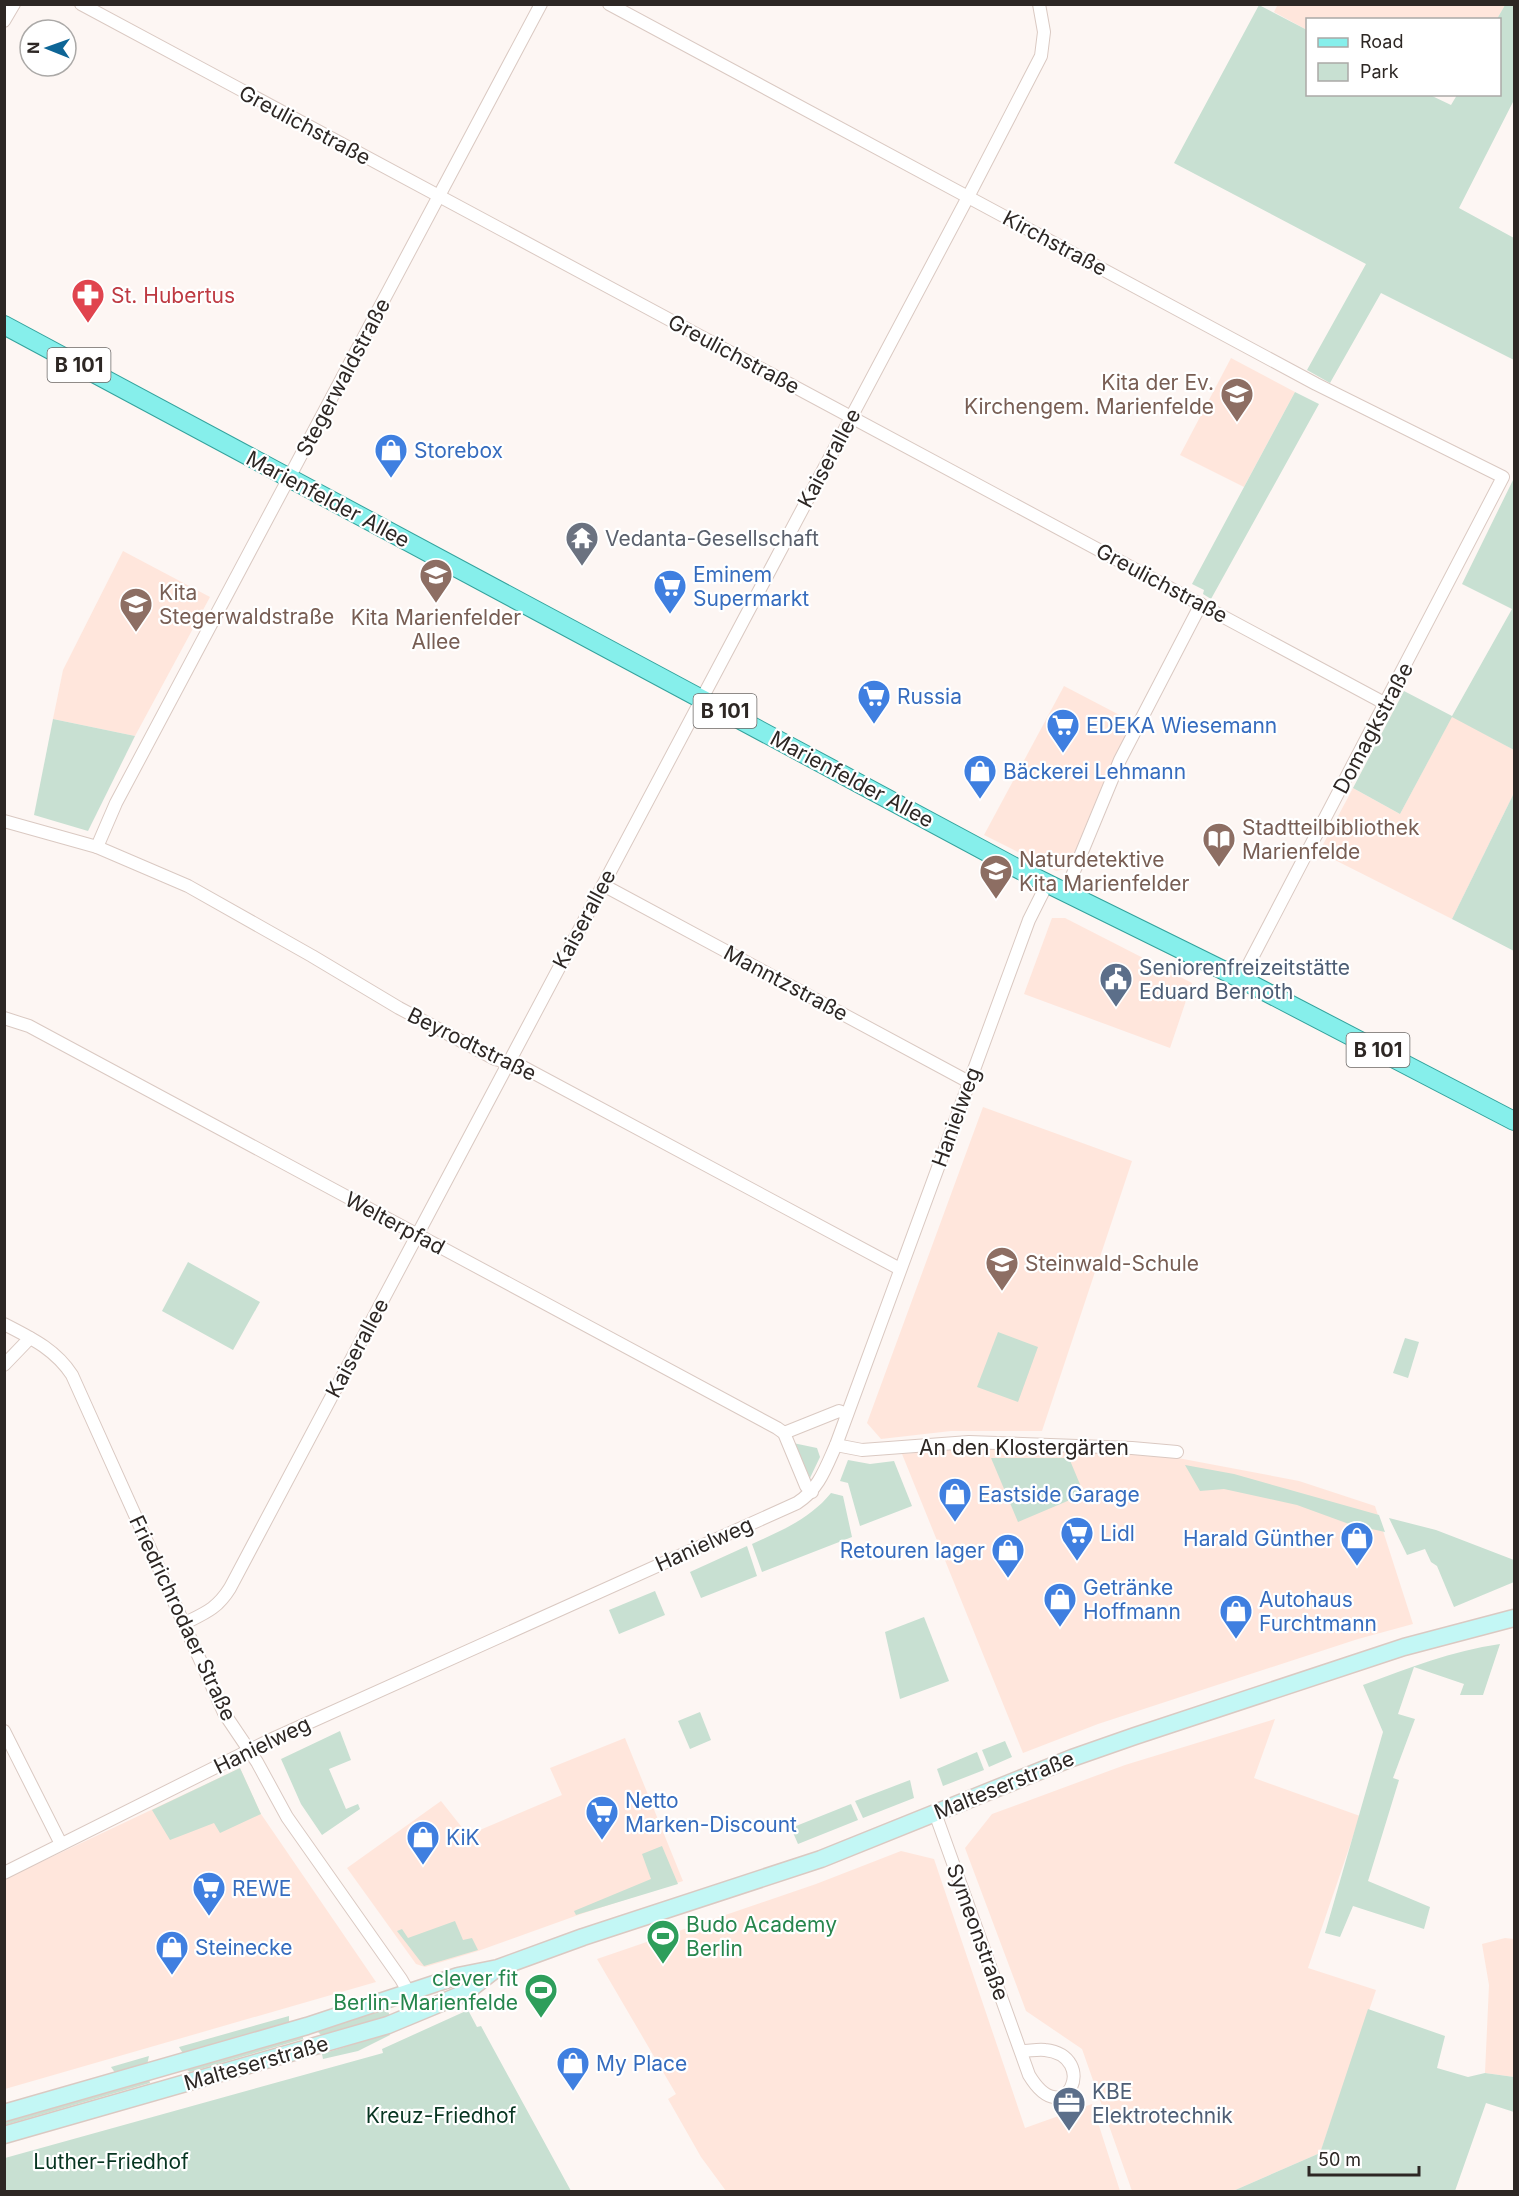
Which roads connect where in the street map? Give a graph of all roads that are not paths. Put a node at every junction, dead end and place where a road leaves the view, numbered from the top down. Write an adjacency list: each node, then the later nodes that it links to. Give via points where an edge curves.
1 (14, 4): 6 (street)
2 (81, 4): 8 (street, Greulichstraße)
3 (542, 4): 8 (street, Stegerwaldstraße)
4 (609, 4): 7 (street, Kirchstraße)
5 (1040, 4): 7 (street, Kaiserallee, via 1044,32 1041,56)
6 (4, 21)
7 (968, 196): 10 (street, Kaiserallee); 11 (street, Kirchstraße, via 1316,384)
8 (439, 197): 10 (street, Greulichstraße); 12 (street, Stegerwaldstraße)
9 (4, 325): 12 (main road, Marienfelder Allee / B 101)
10 (851, 417): 13 (street, Greulichstraße); 14 (street, Kaiserallee)
11 (1503, 477): 15 (street, Domagkstraße)
12 (289, 478): 14 (main road, Marienfelder Allee / B 101); 17 (street, Stegerwaldstraße, via 116,803)
13 (1201, 604): 15 (street, Greulichstraße); 20 (street, via 1120,760)
14 (701, 698): 18 (main road, Marienfelder Allee / B 101); 19 (street, Kaiserallee)
15 (1386, 704): 21 (street, Domagkstraße)
16 (4, 821): 17 (street, Beyrodtstraße)
17 (97, 847): 23 (street, Beyrodtstraße, via 188,886 399,1008)
18 (1047, 884): 20 (main road, Marienfelder Allee / B 101); 24 (street, Hanielweg, via 1034,906)
19 (603, 885): 23 (street, Kaiserallee); 24 (street, Manntzstraße)
20 (1065, 893): 21 (main road, Marienfelder Allee / B 101)
21 (1241, 979): 25 (main road, Marienfelder Allee / B 101)
22 (4, 1018): 26 (street, Welterpfad, via 29,1026)
23 (508, 1063): 26 (street, Kaiserallee); 27 (street, Beyrodtstraße, via 521,1066)
24 (969, 1082): 27 (street, Hanielweg)
25 (1515, 1121)
26 (417, 1235): 32 (street, Welterpfad); 37 (street, Kaiserallee, via 230,1588 210,1611)
27 (900, 1269): 31 (street, Hanielweg)
28 (4, 1324): 29 (street, Friedrichrodaer Straße)
29 (30, 1338): 30 (street); 37 (street, Friedrichrodaer Straße, via 57,1356 73,1377)
30 (4, 1365)
31 (847, 1414): 32 (street, via 839,1410); 33 (street, Hanielweg)
32 (784, 1433): 35 (street)
33 (836, 1444): 34 (street, An den Klostergärten, via 862,1450 969,1442); 35 (street, Hanielweg)
34 (1177, 1452)
35 (812, 1492): 39 (street, Hanielweg, via 797,1503)
36 (1515, 1618): 40 (main road, Malteserstraße, via 1395,1650 1135,1736)
37 (183, 1624): 39 (street, Friedrichrodaer Straße, via 224,1713)
38 (4, 1731): 41 (street)
39 (250, 1751): 41 (street, Hanielweg); 44 (street, Friedrichrodaer Straße, via 287,1817)
40 (935, 1813): 43 (main road, Malteserstraße, via 792,1869); 48 (street, Symeonstraße)
41 (61, 1844): 42 (street, Hanielweg)
42 (4, 1873)
43 (498, 1968): 44 (main road, Malteserstraße, via 458,1976); 45 (main road, Malteserstraße, via 465,1993)
44 (409, 1993): 45 (street, Friedrichrodaer Straße); 46 (main road, Malteserstraße)
45 (417, 2013): 47 (main road, Malteserstraße)
46 (307, 2026): 47 (main road); 49 (main road, Malteserstraße)
47 (313, 2046): 50 (main road, Malteserstraße)
48 (1021, 2051): 48 (street, Symeonstraße, via 1037,2088 1058,2097 1068,2093 1074,2083 1071,2064 1047,2050)
49 (168, 2067): 50 (main road); 51 (main road, Malteserstraße)
50 (173, 2086): 52 (main road, Malteserstraße)
51 (4, 2113)
52 (4, 2135)

